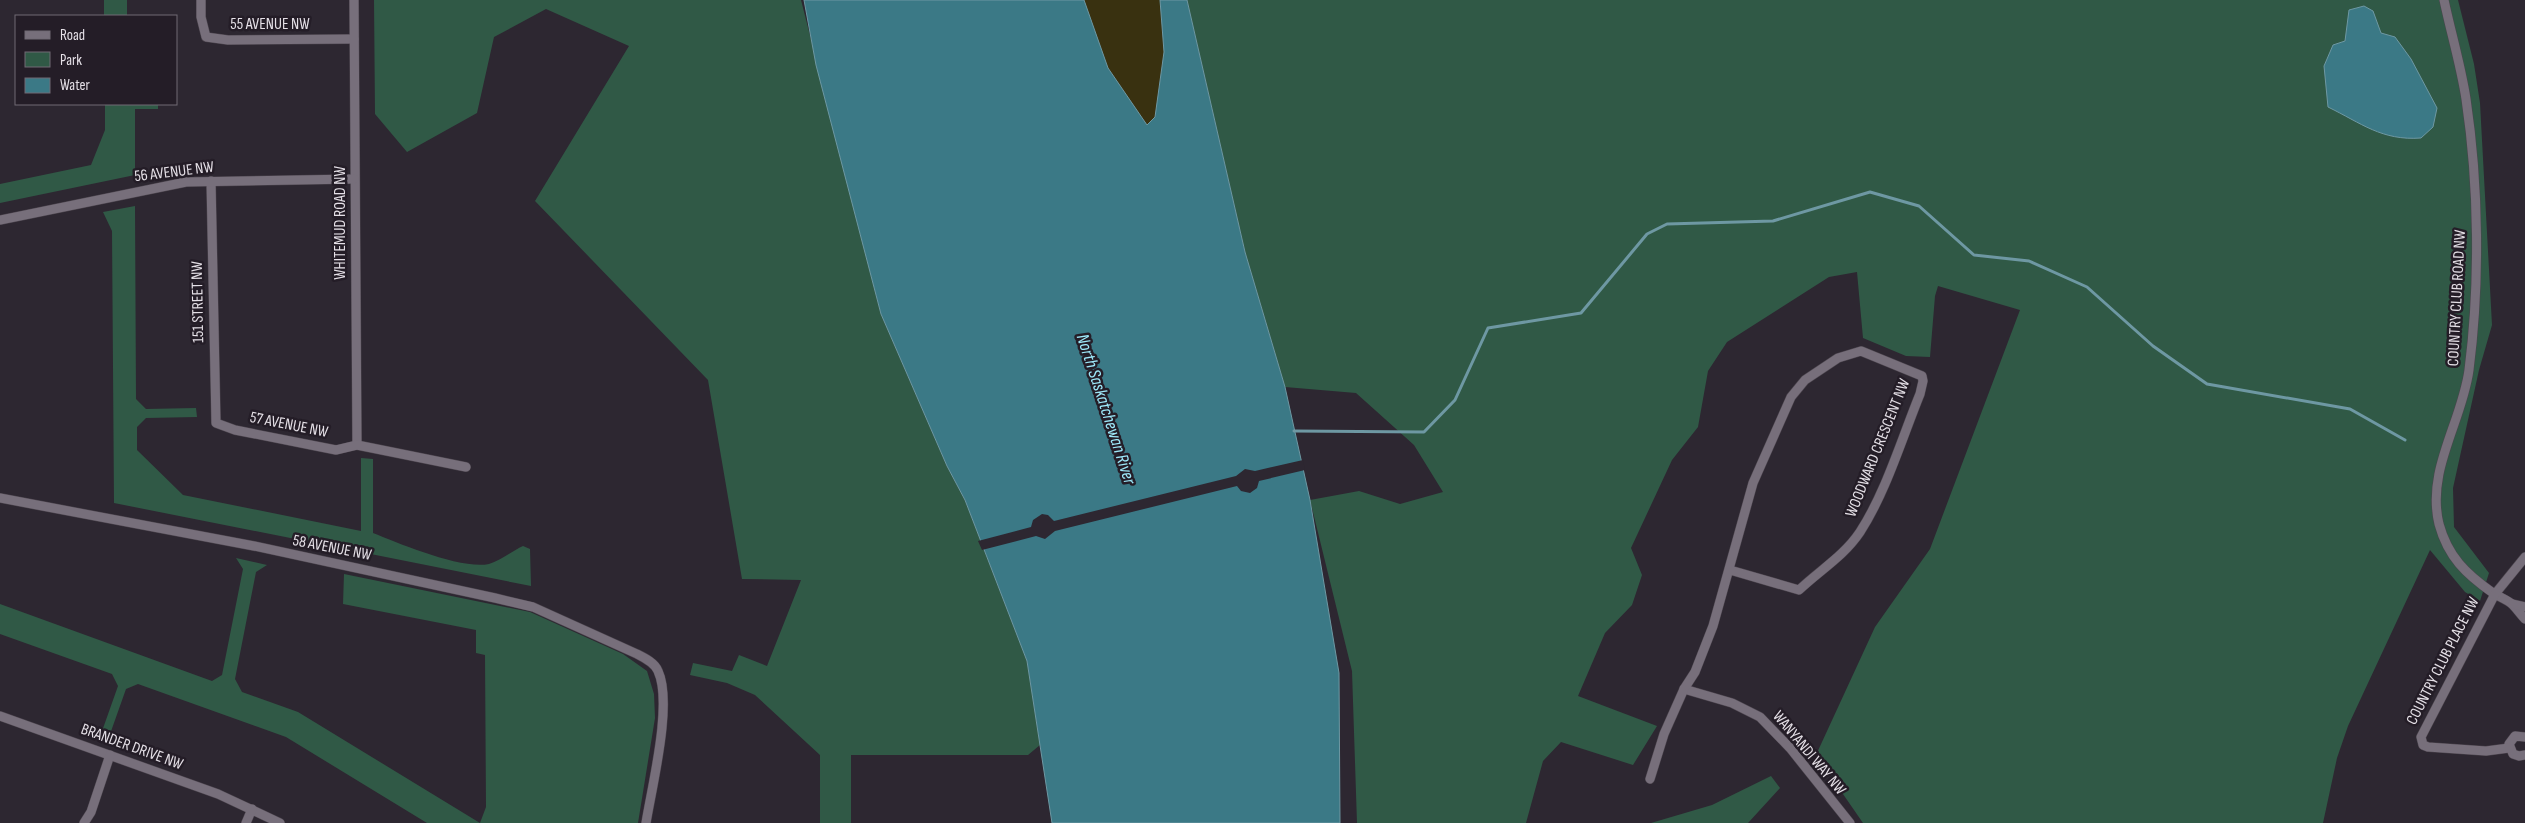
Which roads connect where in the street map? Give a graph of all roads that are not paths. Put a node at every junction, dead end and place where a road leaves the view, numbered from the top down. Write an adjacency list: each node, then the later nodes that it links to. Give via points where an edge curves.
1 (201, 0): 4 (street, 55 AVENUE NW, via 206,37 228,40)
2 (354, 0): 4 (street, WHITEMUD ROAD NW)
3 (2444, 0): 14 (street, COUNTRY CLUB ROAD NW, via 2466,98 2475,175 2476,266 2469,372 2450,440 2441,460 2437,491 2439,523 2449,552 2468,574)
4 (354, 39): 5 (street, WHITEMUD ROAD NW)
5 (354, 179): 6 (street, 56 AVENUE NW); 9 (street, WHITEMUD ROAD NW)
6 (212, 181): 7 (street, 56 AVENUE NW, via 186,182); 8 (street, 151 STREET NW)
7 (0, 220)
8 (216, 423): 9 (street, 57 AVENUE NW, via 235,430 336,450)
9 (356, 445): 10 (street)
10 (466, 467)
11 (0, 498): 29 (street, 58 AVENUE NW, via 254,546 533,607 649,660 658,669 663,695 662,722)
12 (2525, 557): 14 (street)
13 (1730, 570): 13 (street, WOODWARD CRESCENT NW, via 1753,483 1791,397 1805,380 1838,358 1861,351 1922,376 1924,381 1920,394 1880,492 1860,532 1837,559 1823,567 1799,590); 18 (street, WOODWARD CRESCENT NW, via 1714,626 1695,672)
14 (2495, 594): 15 (street, COUNTRY CLUB ROAD NW); 21 (street, COUNTRY CLUB PLACE NW, via 2421,737 2423,745 2428,747)
15 (2513, 604): 16 (street); 17 (street, COUNTRY CLUB ROAD NW)
16 (2525, 607)
17 (2525, 619)
18 (1684, 688): 24 (street, WOODWARD CRESCENT NW, via 1664,734); 30 (street, WANYANDI WAY NW, via 1732,703 1760,717 1790,748)
19 (0, 716): 22 (street, BRANDER DRIVE NW)
20 (2525, 737): 21 (street, via 2512,738)
21 (2509, 748): 23 (street, COUNTRY CLUB PLACE NW, via 2516,756)
22 (110, 755): 25 (street, BRANDER DRIVE NW, via 218,794); 26 (street, via 91,812)
23 (2525, 755)
24 (1650, 779)
25 (252, 810): 27 (street); 28 (street, BRANDER DRIVE NW)
26 (84, 823)
27 (246, 823)
28 (280, 823)
29 (646, 823)
30 (1850, 823)

